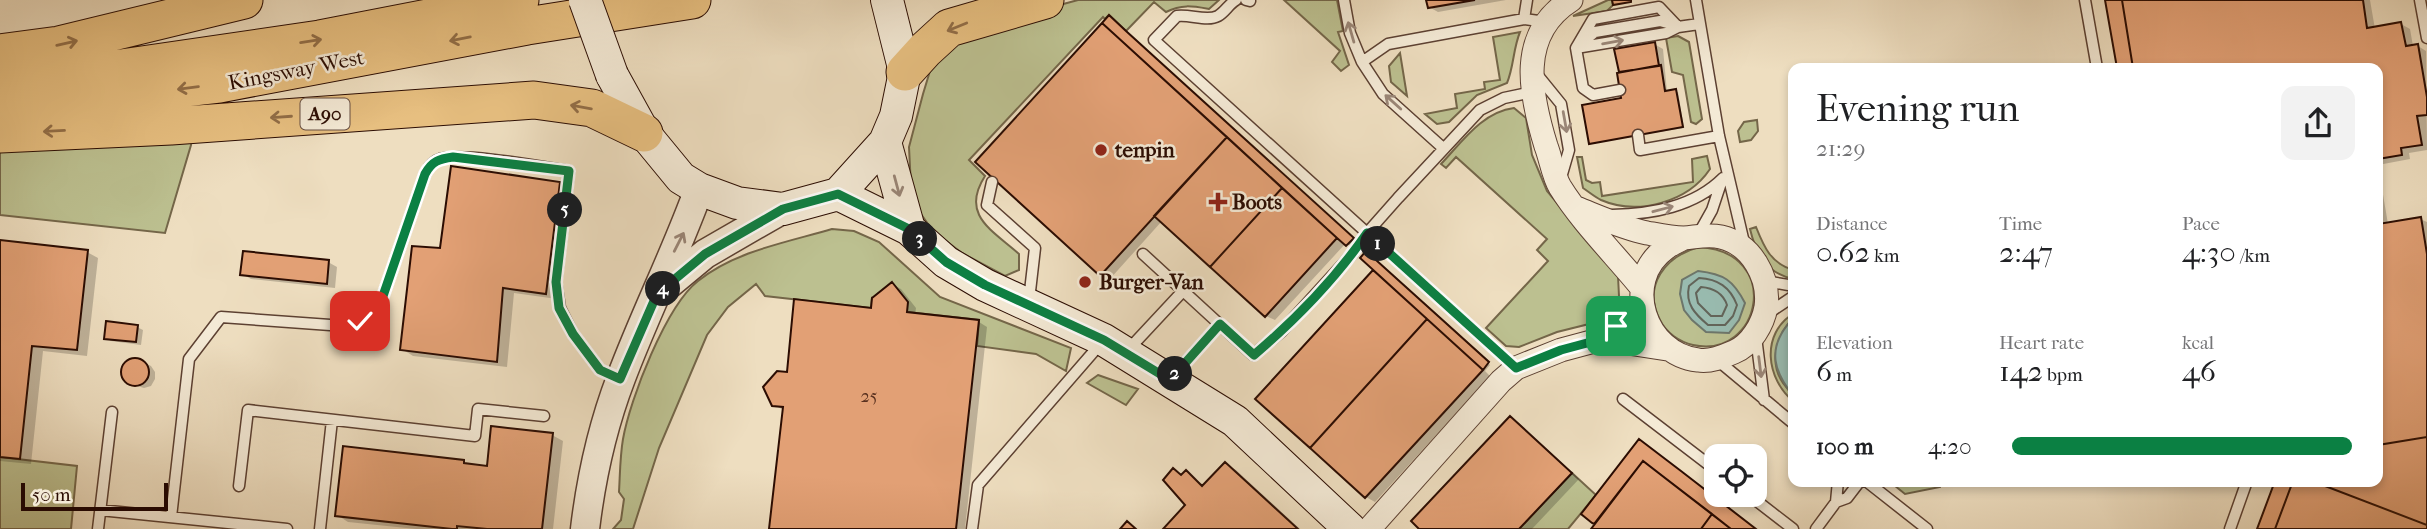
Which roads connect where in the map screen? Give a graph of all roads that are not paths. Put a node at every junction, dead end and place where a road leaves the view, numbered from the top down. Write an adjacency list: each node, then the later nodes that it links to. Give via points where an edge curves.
1 (244, 0): 19 (highway, one-way to 1, via 59,45)
2 (520, 0): 24 (highway, Kingsway West, one-way to 2, via 320,40)
3 (585, 0): 28 (main road, bridge, via 612,75)
4 (692, 0): 27 (highway, Kingsway West / A90, one-way to 27, via 527,26 219,85)
5 (1045, 0): 23 (highway, one-way to 23, via 949,28)
6 (1236, 0): 42 (lane, via 1209,19 1177,16 1154,40)
7 (1344, 0): 20 (lane, one-way to 7)
8 (1527, 0): 14 (lane)
9 (1571, 0): 14 (street)
10 (1696, 0): 15 (lane)
11 (2085, 0): 21 (lane)
12 (2420, 0): 17 (lane)
13 (890, 11): 23 (main road)
14 (1535, 20): 20 (lane, via 1388,44); 22 (street, via 1537,39)
15 (1699, 24): 16 (lane); 31 (lane)
16 (1678, 27): 18 (lane, one-way to 16); 18 (lane, via 1659,7 1594,19)
17 (2427, 38)
18 (1576, 48): 25 (lane, via 1583,88 1593,95)
19 (0, 53)
20 (1362, 62): 33 (lane, one-way to 20, via 1383,94)
21 (2096, 63)
22 (1531, 67): 26 (street); 36 (lane, one-way to 36, via 1561,104 1569,150)
23 (905, 72): 32 (main road)
24 (0, 81)
25 (1620, 90)
26 (1533, 92): 33 (lane, via 1480,110); 36 (street)
27 (0, 109)
28 (644, 133): 29 (highway, A90, one-way to 29, via 592,108 534,100); 37 (main road, via 681,178)
29 (0, 134)
30 (1637, 135): 31 (lane, via 1640,150)
31 (1719, 136): 34 (lane)
32 (885, 142): 38 (main road); 41 (main road, one-way to 41)
33 (1443, 148): 42 (lane)
34 (1724, 172): 40 (lane, one-way to 34, via 1641,215 1686,203 1709,191); 43 (lane, via 1712,210); 44 (lane)
35 (992, 182): 52 (lane, via 987,205 1035,248)
36 (1559, 185): 40 (street)
37 (699, 189): 39 (main road, via 737,203); 49 (street, one-way to 37)
38 (838, 194): 39 (main road); 41 (main road)
39 (783, 209): 49 (street, via 705,254)
40 (1586, 212): 43 (street, via 1646,233); 50 (street)
41 (909, 229): 52 (main road, via 946,262)
42 (1367, 233): 53 (lane, via 1290,322 1254,355); 59 (lane)
43 (1691, 236): 44 (street, via 1723,237); 50 (street, via 1664,249 1649,266)
44 (1746, 250): 46 (street)
45 (1143, 254): 48 (lane)
46 (1765, 281): 47 (lane); 54 (street, via 1767,298)
47 (1788, 285)
48 (1183, 291): 53 (lane); 56 (lane)
49 (657, 294): 60 (street)
50 (1641, 296): 55 (street); 57 (street, via 1649,329)
51 (1788, 301): 54 (lane)
52 (1029, 306): 56 (main road)
53 (1220, 324): 61 (lane)
54 (1760, 325): 58 (street, via 1738,351); 63 (lane, one-way to 63)
55 (1602, 339): 57 (street); 59 (street)
56 (1115, 346): 61 (main road); 82 (lane, via 978,485)
57 (1667, 349): 58 (street, via 1690,359)
58 (1716, 359): 63 (lane)
59 (1516, 368): 84 (street)
60 (620, 379): 77 (lane, via 600,370 559,308 556,282 569,171 489,160 438,159 425,174 383,296 360,321 344,326 221,317 189,359); 81 (street, via 602,439)
61 (1170, 380): 83 (main road, via 1235,421)
62 (1623, 399): 68 (lane)
63 (1764, 400): 66 (lane)
64 (112, 412): 76 (lane)
65 (544, 416): 67 (lane, via 478,409 475,436)
66 (1788, 419)
67 (332, 420): 69 (lane, via 248,410); 80 (lane)
68 (1704, 461)
69 (239, 486)
70 (1837, 487): 74 (lane)
71 (1855, 487): 74 (lane, via 1847,498)
72 (1874, 487): 87 (lane)
73 (2245, 487): 88 (lane)
74 (1836, 502): 86 (lane)
75 (1764, 507): 85 (lane)
76 (100, 510): 77 (lane); 78 (lane)
77 (171, 517): 79 (lane)
78 (99, 529)
79 (287, 529)
80 (320, 529)
81 (585, 529)
82 (972, 529)
83 (1350, 529)
84 (1369, 529)
85 (1793, 529)
86 (1816, 529)
87 (1927, 529)
88 (2230, 529)

